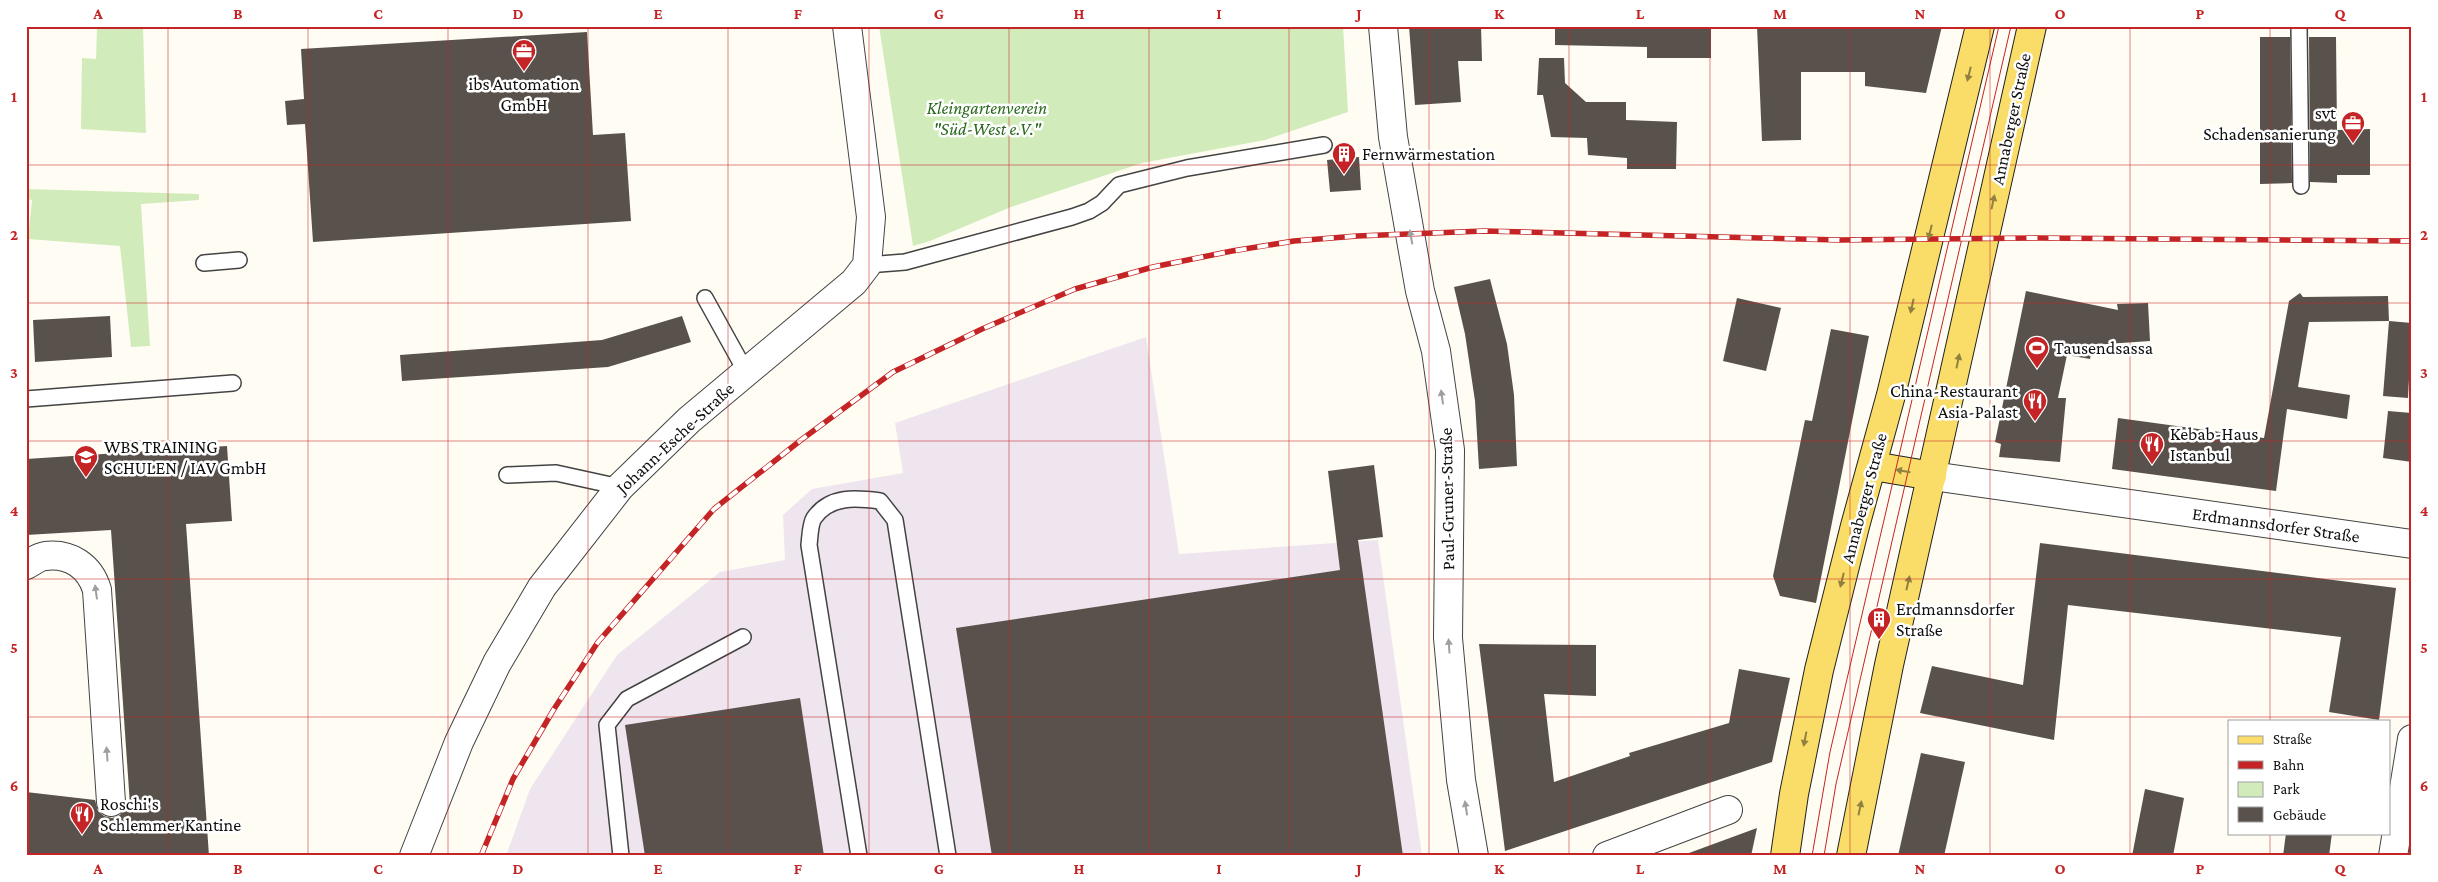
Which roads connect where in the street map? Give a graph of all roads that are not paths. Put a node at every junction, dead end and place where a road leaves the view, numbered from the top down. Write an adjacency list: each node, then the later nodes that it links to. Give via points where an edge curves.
1 (847, 26): 10 (street, via 871,217)
2 (1383, 26): 29 (street, Paul-Gruner-Straße, one-way to 2, via 1461,780 1448,638 1450,450 1436,351 1420,290 1393,136)
3 (1980, 26): 15 (main road, Annaberger Straße, one-way to 15)
4 (2032, 26): 17 (main road, Annaberger Straße, one-way to 4)
5 (2299, 26): 7 (lane)
6 (1324, 145): 10 (lane, via 1188,168 1119,185 1102,203 1072,217 905,262)
7 (2301, 186)
8 (239, 260): 9 (lane)
9 (204, 263)
10 (867, 265): 12 (street, Johann-Esche-Straße, via 854,282)
11 (705, 298): 12 (lane)
12 (746, 372): 18 (street, Johann-Esche-Straße, via 689,420)
13 (233, 384): 14 (lane)
14 (26, 399)
15 (1873, 466): 17 (main road, Erdmannsdorfer Straße, one-way to 15); 31 (main road, Annaberger Straße, one-way to 31, via 1819,670)
16 (507, 475): 18 (lane, via 556,472)
17 (1932, 476): 19 (street, Erdmannsdorfer Straße); 32 (main road, Annaberger Straße, one-way to 17, via 1889,665)
18 (620, 488): 25 (street, Johann-Esche-Straße, via 542,588 497,663 459,742)
19 (2412, 544)
20 (26, 565): 23 (street, one-way to 20, via 97,590 93,576 77,562 65,557 43,556)
21 (743, 638): 26 (lane, via 627,699 607,725)
22 (2412, 739): 33 (street)
23 (111, 802)
24 (1728, 810): 30 (street)
25 (414, 856)
26 (621, 856)
27 (859, 856): 28 (lane, via 809,545 814,518 834,502 856,498 880,502 895,520)
28 (948, 856)
29 (1474, 856)
30 (1607, 856)
31 (1785, 856)
32 (1851, 856)
33 (2393, 856)

